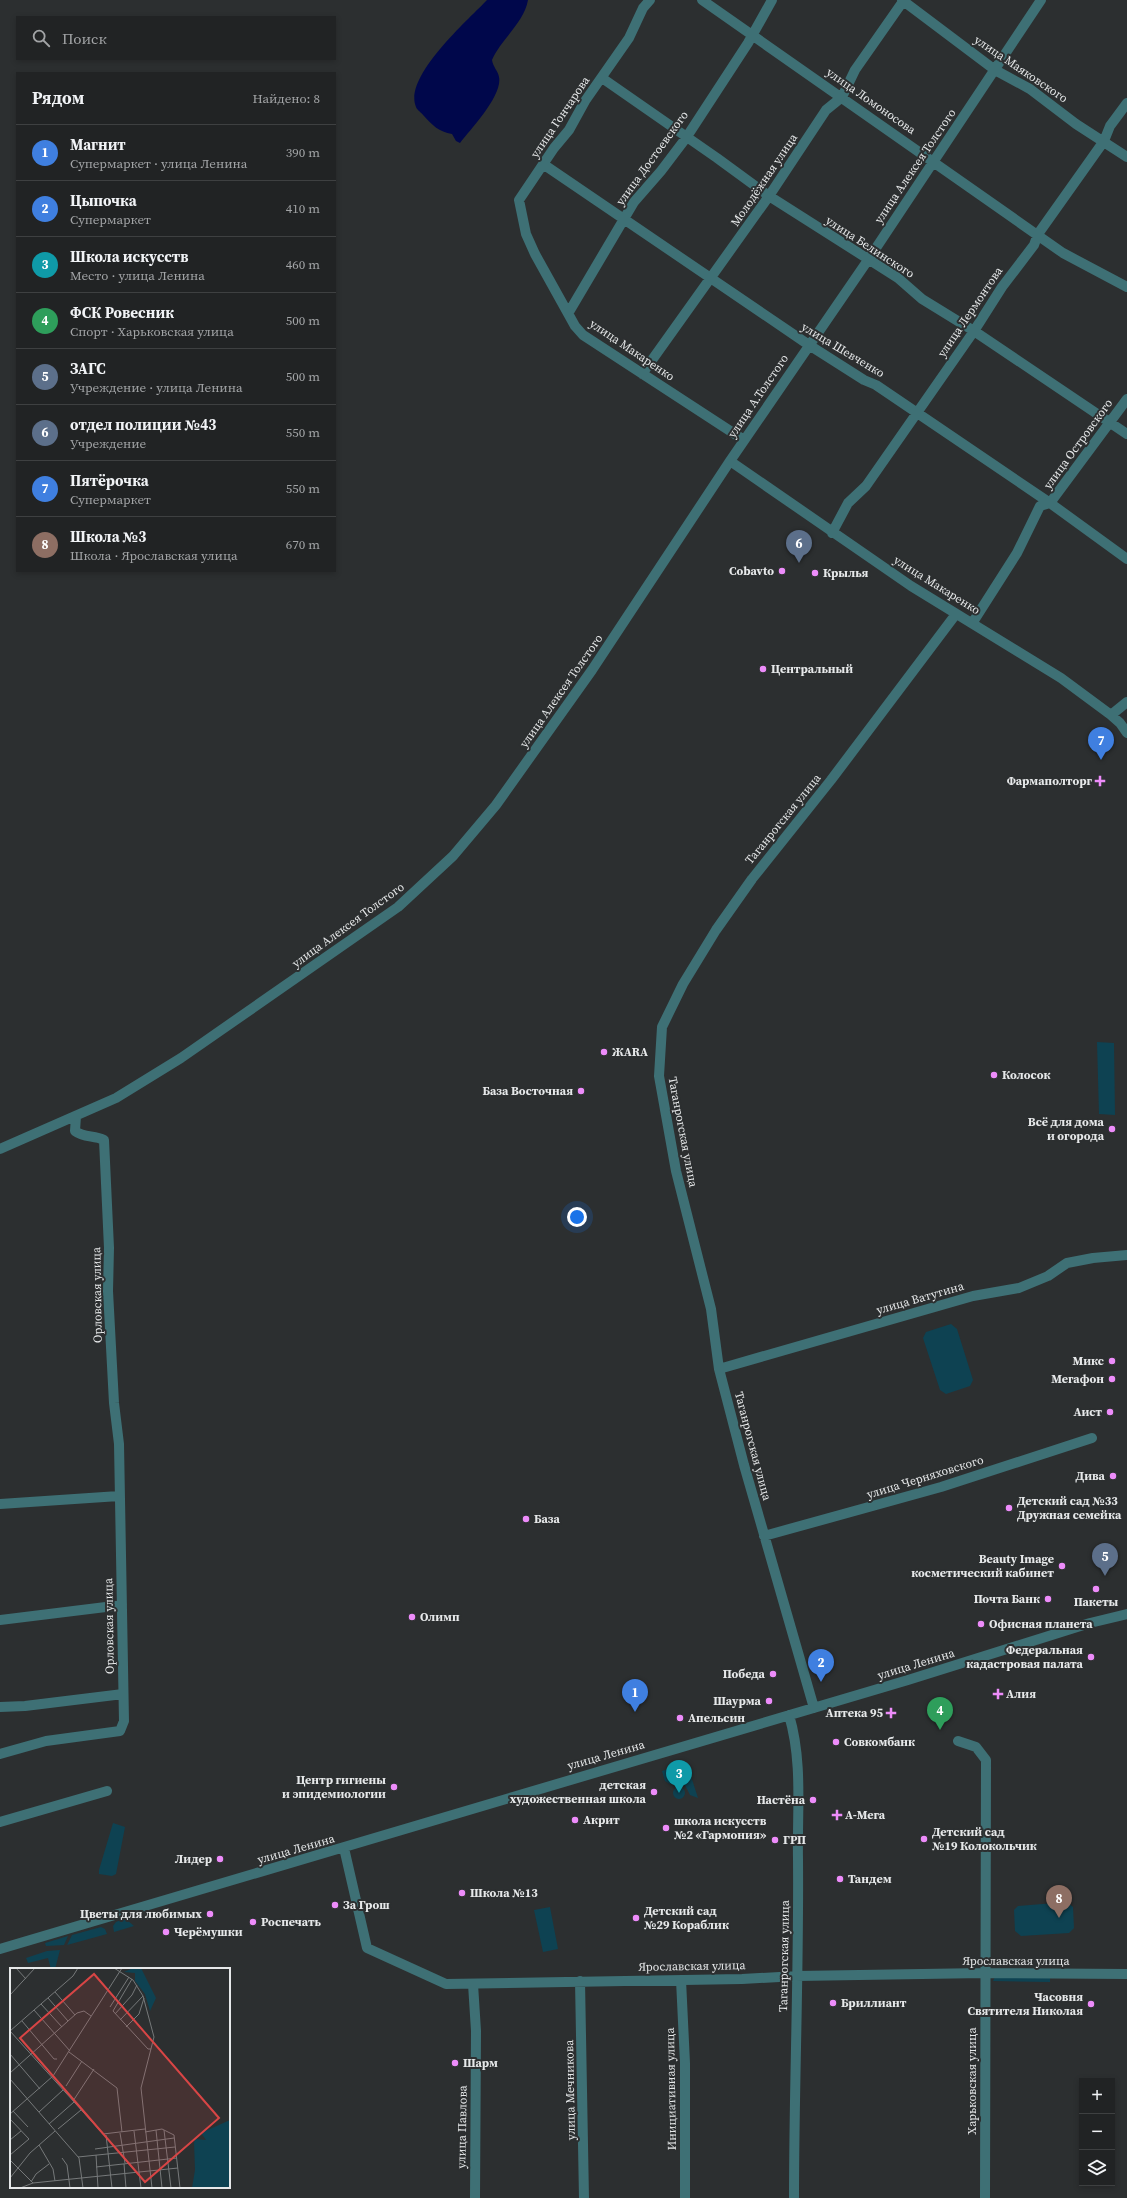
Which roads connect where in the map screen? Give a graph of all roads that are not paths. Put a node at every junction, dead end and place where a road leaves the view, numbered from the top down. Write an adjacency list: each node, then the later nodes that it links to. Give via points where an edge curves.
1 (650, 0): 8 (street, улица Гончарова, via 643,8 629,38)
2 (702, 0): 6 (street, улица Ломоносова)
3 (772, 0): 6 (street, улица Достоевского)
4 (903, 0): 7 (street, улица Маяковского); 9 (street, Молодёжная улица, via 856,70)
5 (1041, 0): 7 (street, улица Алексея Толстого)
6 (752, 33): 9 (street, улица Ломоносова); 11 (street, улица Достоевского)
7 (995, 70): 12 (street, улица Маяковского, via 1030,89 1076,124); 14 (street, улица Алексея Толстого)
8 (602, 78): 11 (street, улица Белинского); 15 (street, улица Гончарова, via 585,101 569,130)
9 (842, 97): 14 (street, улица Ломоносова); 16 (street, Молодёжная улица, via 826,110)
10 (1127, 103): 12 (street, улица Лермонтова, via 1110,126)
11 (686, 138): 16 (street, улица Белинского); 17 (street, улица Достоевского, via 634,202)
12 (1104, 141): 13 (street, улица Маяковского); 18 (street, улица Лермонтова)
13 (1127, 157)
14 (933, 162): 18 (street, улица Ломоносова); 20 (street, улица Алексея Толстого)
15 (543, 164): 17 (street, улица Шевченко); 19 (street, улица Гончарова, via 519,200 526,234)
16 (769, 196): 20 (street, улица Белинского); 21 (street, Молодёжная улица)
17 (624, 220): 21 (street, улица Шевченко); 23 (street, улица Достоевского)
18 (1038, 234): 22 (street, улица Ломоносова, via 1063,253); 24 (street, улица Лермонтова, via 1034,245 1002,287)
19 (535, 254): 23 (street, улица Макаренко)
20 (868, 260): 24 (street, улица Белинского, via 898,278 922,299); 25 (street, улица Алексея Толстого)
21 (711, 279): 25 (street, улица Шевченко); 26 (street, Молодёжная улица)
22 (1127, 287)
23 (569, 312): 26 (street, улица Макаренко, via 575,326 583,335)
24 (974, 331): 28 (street, улица Лермонтова); 29 (street, улица Белинского)
25 (809, 345): 28 (street, улица Шевченко, via 876,385); 31 (street, улица А.Толстого)
26 (642, 374): 31 (street, улица Макаренко)
27 (1127, 399): 29 (street, улица Островского)
28 (916, 413): 33 (street, улица Шевченко); 34 (street, улица Лермонтова, via 866,486 848,503)
29 (1108, 423): 30 (street, улица Белинского); 33 (street, улица Островского)
30 (1127, 434)
31 (744, 440): 32 (street, улица А.Толстого)
32 (730, 461): 34 (street, улица Макаренко); 41 (street, улица Алексея Толстого, via 608,646 528,761 496,805 453,856 398,907 252,1010 130,1090)
33 (1050, 503): 35 (street, улица Шевченко); 37 (street, улица Островского, via 1040,506 1017,553)
34 (832, 533): 36 (street, улица Макаренко)
35 (1127, 559)
36 (956, 614): 37 (street, улица Макаренко); 44 (street, Таганрогская улица, via 832,780 752,879 716,930 683,984 662,1028 658,1076 676,1171 711,1309)
37 (973, 622): 39 (street, улица Макаренко, via 1061,678)
38 (1127, 702): 39 (street)
39 (1111, 715): 40 (street, улица Макаренко)
40 (1127, 733)
41 (76, 1116): 42 (street, улица Алексея Толстого); 46 (street, Орловская улица, via 75,1131 81,1135 104,1140 110,1248 108,1291 114,1403 119,1444)
42 (0, 1149)
43 (1127, 1255): 44 (street, улица Ватутина, via 1067,1263 1048,1276 1019,1288 973,1296)
44 (719, 1369): 48 (street, Таганрогская улица)
45 (1092, 1438): 48 (street, улица Черняховского, via 941,1487)
46 (119, 1496): 47 (street); 49 (street, Орловская улица)
47 (0, 1504)
48 (764, 1536): 54 (street, Таганрогская улица)
49 (122, 1605): 51 (street); 52 (street, Орловская улица)
50 (1127, 1614): 54 (street, улица Ленина, via 1090,1623)
51 (0, 1620)
52 (123, 1694): 53 (street); 57 (street, Орловская улица, via 124,1721 120,1731 46,1741)
53 (0, 1707)
54 (814, 1708): 55 (street, улица Ленина)
55 (789, 1715): 60 (street, улица Ленина); 64 (street, Таганрогская улица, via 800,1776 797,1810)
56 (958, 1741): 62 (street, Харьковская улица, via 976,1747 986,1760)
57 (0, 1754)
58 (107, 1791): 59 (street)
59 (0, 1822)
60 (344, 1848): 61 (street, улица Ленина); 67 (street, Ярославская улица, via 367,1948 446,1984)
61 (0, 1949)
62 (984, 1973): 63 (street, Ярославская улица); 64 (street, Ярославская улица); 72 (street, Харьковская улица)
63 (1127, 1974)
64 (797, 1976): 65 (street, Ярославская улица); 71 (street, Таганрогская улица)
65 (681, 1980): 66 (street, Ярославская улица); 70 (street, Инициативная улица, via 685,2063)
66 (580, 1982): 67 (street, Ярославская улица); 69 (street, улица Мечникова)
67 (473, 1984): 68 (street, улица Павлова, via 476,2031)
68 (475, 2198)
69 (584, 2198)
70 (685, 2198)
71 (794, 2198)
72 (985, 2198)

